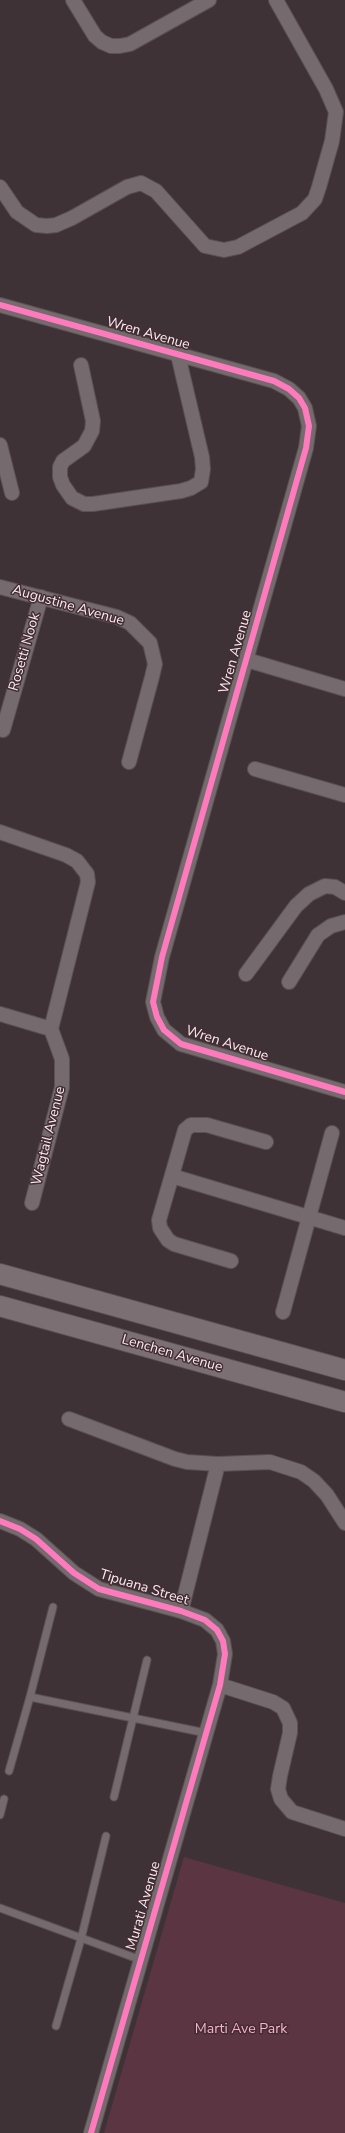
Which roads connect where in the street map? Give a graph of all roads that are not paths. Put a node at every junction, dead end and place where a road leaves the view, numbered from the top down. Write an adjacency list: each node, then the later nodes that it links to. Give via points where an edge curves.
1 (73, 0): 2 (street, via 95,36 111,46 130,44)
2 (209, 0)
3 (276, 0): 4 (street, via 326,88 336,112 332,141 319,188 315,199 302,213 238,247 224,250 205,246 156,192 141,184 127,187 72,218 47,226 36,225 17,212)
4 (0, 187)
5 (0, 305): 6 (street, Wren Avenue)
6 (178, 355): 7 (street, via 202,456 201,482 181,491 93,504 84,504 72,498 60,477 63,461 84,446 92,431 93,421); 12 (street, Wren Avenue, via 274,381 299,398 308,417 306,448)
7 (81, 365)
8 (0, 445): 9 (street)
9 (12, 494)
10 (0, 586): 11 (street, Augustine Avenue)
11 (40, 597): 14 (street, Rosetti Nook); 15 (street, Augustine Avenue, via 130,623 150,643 155,664)
12 (247, 660): 13 (street); 25 (street, Wren Avenue, via 162,957 153,1002 164,1030 181,1044)
13 (345, 689)
14 (3, 730)
15 (129, 762)
16 (255, 769): 17 (street)
17 (345, 795)
18 (0, 832): 24 (street, via 66,855 77,861 87,874 88,882)
19 (345, 893): 21 (street, via 335,887 325,886 302,900)
20 (345, 922): 22 (street, via 331,926 318,935)
21 (246, 974)
22 (289, 982)
23 (0, 1014): 24 (street)
24 (52, 1029): 29 (street, Wagtail Avenue, via 62,1059 62,1087)
25 (345, 1092)
26 (332, 1133): 30 (street)
27 (266, 1142): 28 (street, via 207,1125 191,1125 185,1130)
28 (172, 1176): 30 (street); 32 (street, via 159,1220 163,1234 174,1244)
29 (32, 1203)
30 (308, 1218): 31 (street); 35 (street)
31 (345, 1228)
32 (231, 1261)
33 (0, 1274): 36 (main road)
34 (0, 1306): 37 (main road, Lenchen Avenue)
35 (283, 1312)
36 (345, 1370)
37 (345, 1402)
38 (69, 1419): 39 (street, via 187,1462)
39 (218, 1464): 41 (street, via 270,1462 301,1472 328,1495); 43 (street)
40 (0, 1521): 43 (street, Tipuana Street, via 36,1539 74,1573 93,1586 110,1593)
41 (345, 1523)
42 (53, 1607): 46 (lane)
43 (182, 1611): 45 (street, Tipuana Street, via 205,1620 223,1641 225,1654)
44 (147, 1660): 47 (lane)
45 (220, 1686): 48 (street, Murati Avenue); 53 (street, via 272,1702 283,1708 290,1723 290,1733 278,1789 281,1799 292,1812)
46 (30, 1697): 47 (lane); 49 (lane)
47 (133, 1718): 48 (lane); 50 (lane)
48 (206, 1733): 57 (street, Murati Avenue)
49 (9, 1771)
50 (114, 1797)
51 (4, 1799): 52 (lane)
52 (0, 1815)
53 (345, 1828)
54 (106, 1836): 56 (lane)
55 (0, 1908): 56 (lane)
56 (80, 1939): 57 (lane); 58 (lane)
57 (141, 1960): 59 (street, Murati Avenue)
58 (56, 2026)
59 (91, 2133)

